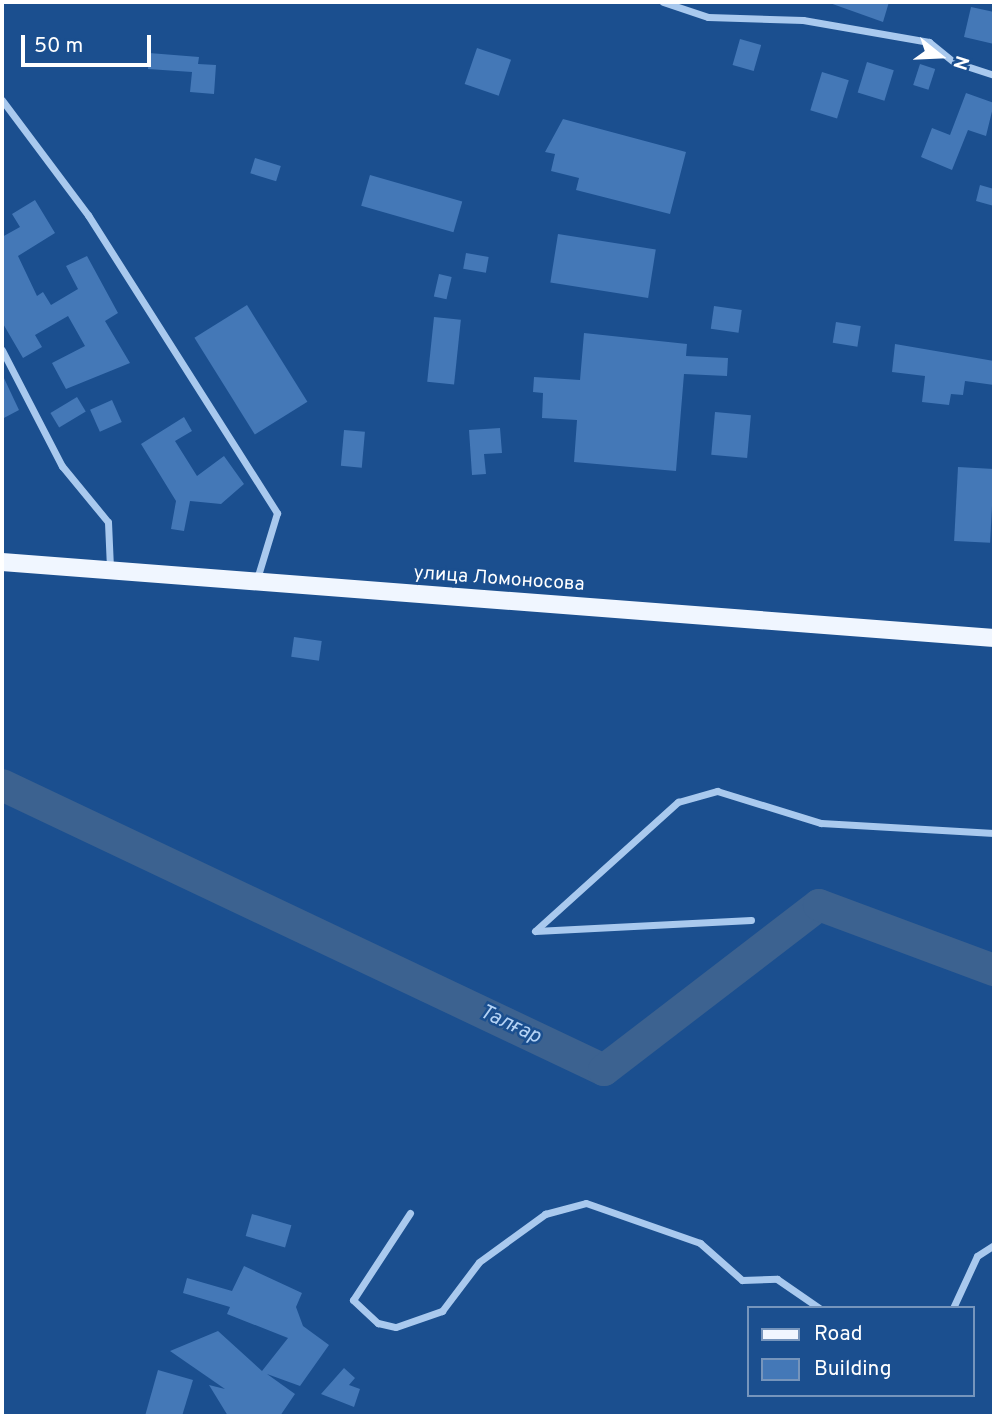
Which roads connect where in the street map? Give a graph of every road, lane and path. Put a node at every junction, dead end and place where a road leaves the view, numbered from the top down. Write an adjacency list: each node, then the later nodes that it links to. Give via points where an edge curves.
1 (663, 2): 2 (street, via 708,17 803,20 929,41 954,62)
2 (994, 75)
3 (2, 100): 7 (street, via 88,215 277,513)
4 (2, 350): 6 (street, via 62,466 108,522)
5 (2, 562): 6 (main road, улица Ломоносова)
6 (110, 572): 7 (main road, улица Ломоносова)
7 (256, 583): 8 (main road, улица Ломоносова)
8 (994, 639)
9 (994, 833): 10 (street, via 821,823 717,792 678,802 535,931)
10 (751, 920)
11 (410, 1213): 13 (street, via 353,1300 378,1323 396,1327 442,1311 479,1262 545,1214 586,1203 700,1243 742,1280 777,1279)
12 (994, 1245): 14 (street, via 977,1256)
13 (816, 1306)
14 (954, 1306)

